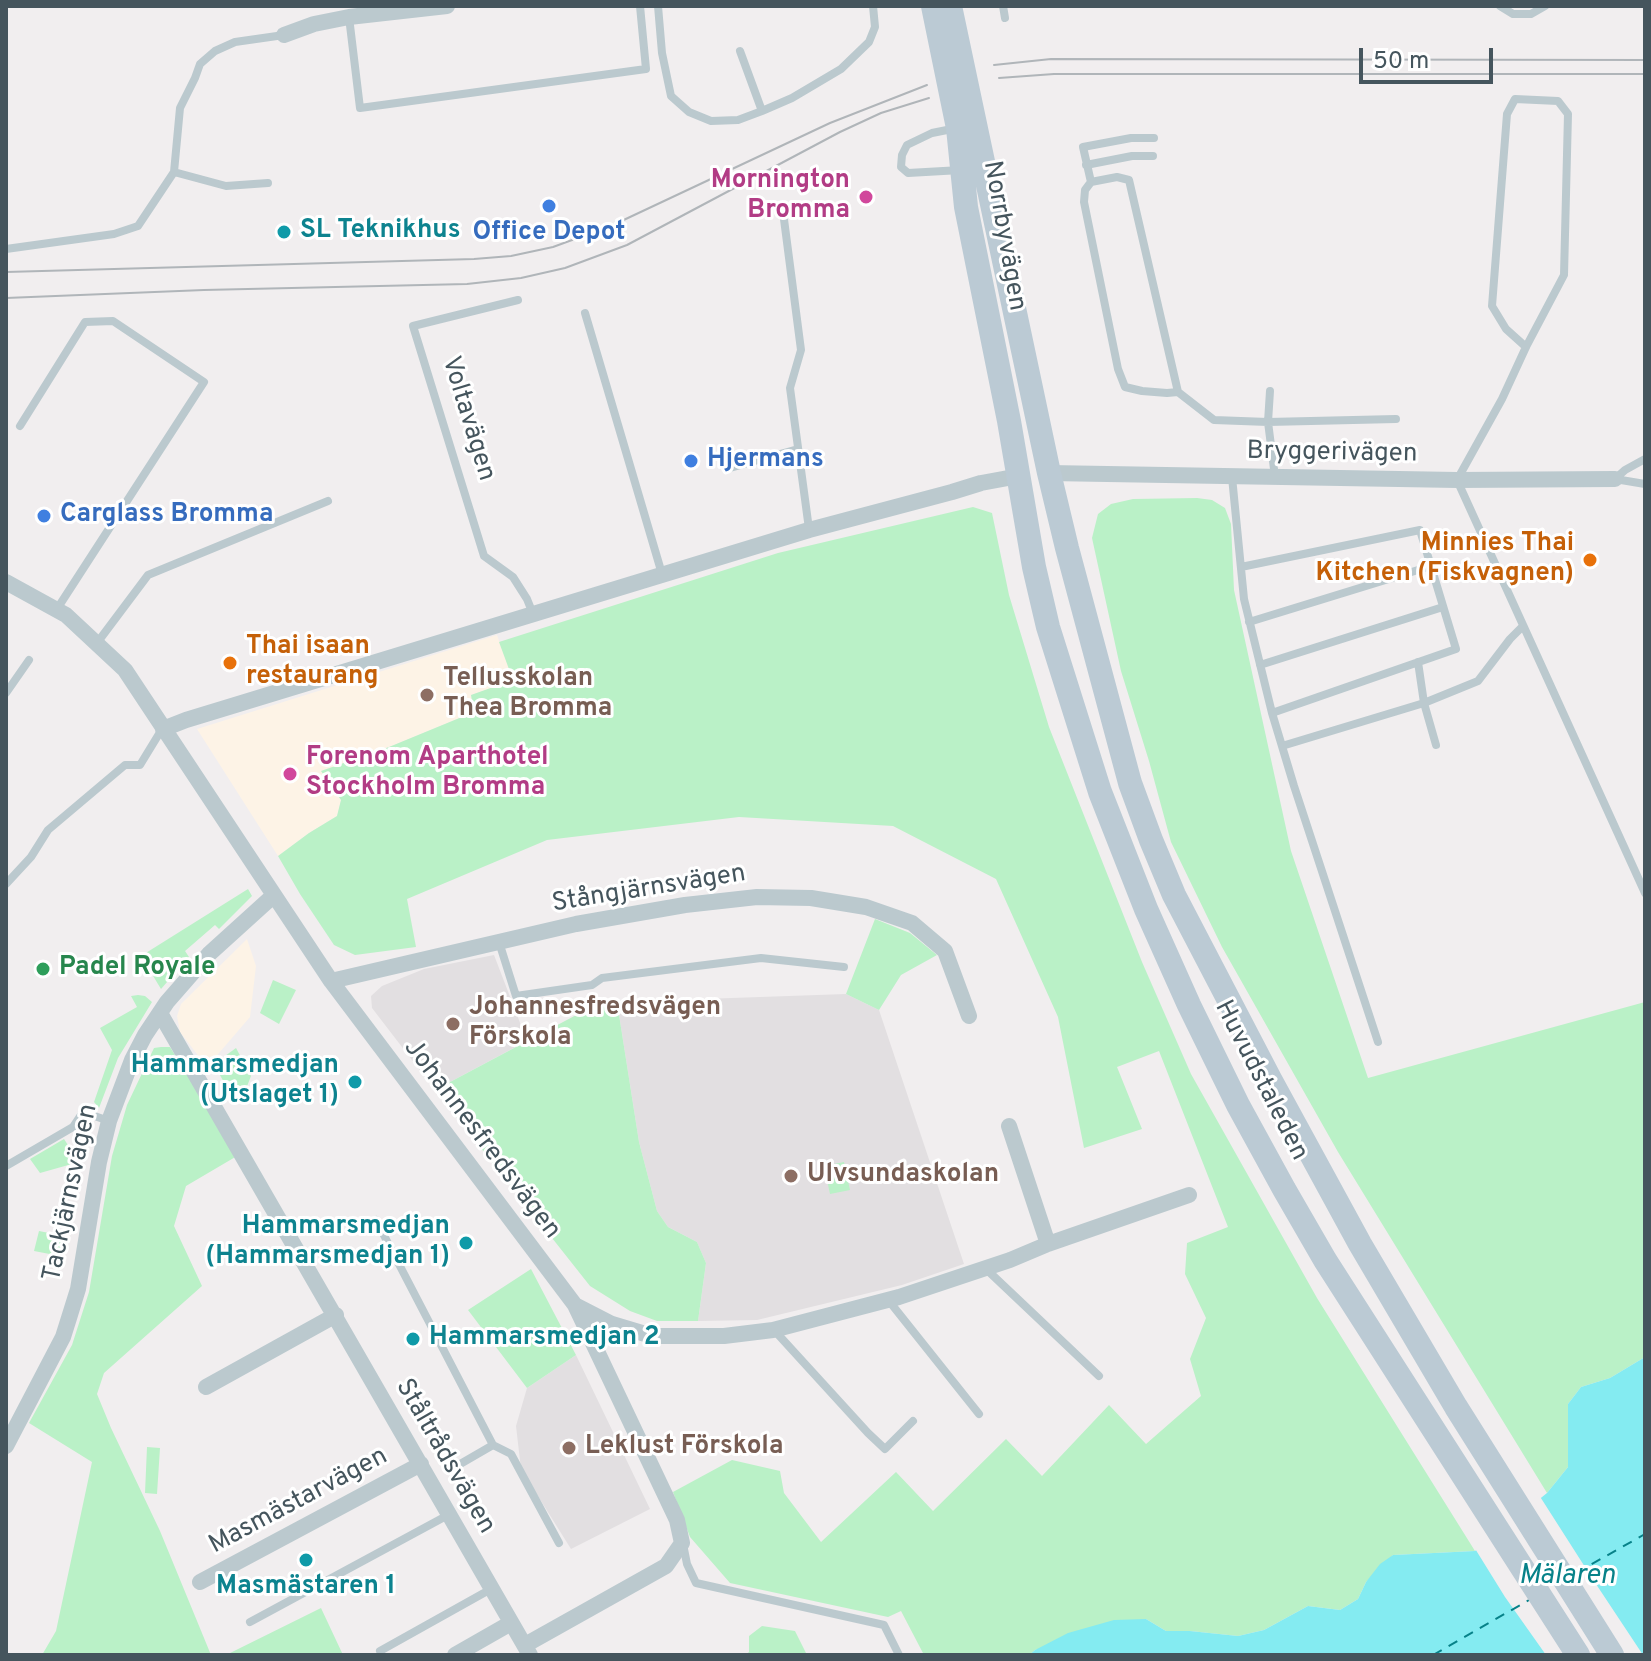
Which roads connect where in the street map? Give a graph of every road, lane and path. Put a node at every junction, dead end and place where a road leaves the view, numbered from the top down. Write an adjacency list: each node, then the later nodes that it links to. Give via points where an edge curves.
1 (447, 6): 10 (street)
2 (640, 6): 10 (lane, via 646,69 360,108)
3 (658, 6): 14 (lane, via 671,96 689,112 711,121 738,120)
4 (873, 6): 14 (lane, via 875,27 869,42 841,69)
5 (933, 6): 15 (main road, Norrbyvägen)
6 (950, 6): 36 (main road, Norrbyvägen)
7 (1003, 6): 11 (lane)
8 (1500, 6): 9 (lane, via 1513,14 1531,14)
9 (1545, 6)
10 (349, 17): 12 (street)
11 (1005, 18)
12 (284, 35): 20 (lane, via 235,42 200,64 180,108)
13 (740, 51): 14 (lane)
14 (762, 111)
15 (958, 128): 19 (main road, Norrbyvägen); 19 (lane, via 907,145 901,167 908,173)
16 (1154, 138): 18 (lane, via 1083,147)
17 (1153, 156): 18 (lane)
18 (1086, 165): 21 (lane)
19 (962, 170): 37 (main road, Norrbyvägen)
20 (174, 172): 22 (lane, via 226,186); 24 (lane, via 138,226)
21 (1091, 182): 29 (lane, via 1129,180); 29 (lane, via 1084,202 1125,387)
22 (268, 183)
23 (782, 204): 33 (lane, via 801,350 790,388)
24 (6, 249)
25 (518, 300): 51 (lane, Voltavägen, via 413,326 484,556 513,577)
26 (585, 313): 47 (lane)
27 (1526, 347): 27 (lane, via 1564,275 1568,114 1558,101 1515,99 1507,114 1492,306); 41 (lane)
28 (1270, 391): 31 (lane)
29 (1178, 392): 31 (lane, via 1214,420)
30 (1396, 419): 31 (lane)
31 (1268, 422): 39 (lane)
32 (20, 426): 50 (lane, via 85,322 113,321 204,382)
33 (798, 449): 35 (lane); 44 (lane)
34 (1645, 459): 40 (lane)
35 (730, 468)
36 (1049, 473): 37 (main road); 38 (street, Bryggerivägen); 99 (main road, Huvudstaleden, via 1130,783 1174,895 1360,1244)
37 (1019, 476): 44 (street); 104 (main road, Huvudstaleden, via 1048,627 1100,792 1189,1005 1325,1260)
38 (1232, 477): 39 (street, Bryggerivägen); 46 (lane)
39 (1275, 477): 41 (street, Bryggerivägen)
40 (1615, 479): 41 (street, Bryggerivägen); 42 (lane)
41 (1457, 480): 53 (lane)
42 (1645, 484)
43 (328, 501): 54 (lane, via 148,575)
44 (809, 530): 47 (street)
45 (1431, 566): 46 (lane, via 1420,530); 49 (lane); 52 (lane)
46 (1241, 567): 52 (lane)
47 (662, 574): 51 (street)
48 (6, 582): 50 (street, Johannesfredsvägen)
49 (1443, 607): 56 (lane, via 1456,649); 57 (lane)
50 (56, 610): 54 (street, Johannesfredsvägen)
51 (533, 614): 61 (street)
52 (1249, 622): 57 (lane)
53 (1523, 626): 59 (lane, via 1478,681); 65 (lane)
54 (96, 643): 61 (street, Johannesfredsvägen, via 125,670)
55 (29, 660): 58 (lane)
56 (1418, 662): 59 (lane); 60 (lane)
57 (1260, 665): 60 (lane)
58 (6, 693)
59 (1424, 703): 62 (lane); 63 (lane)
60 (1272, 713): 63 (lane)
61 (163, 729): 64 (lane, via 140,765 125,765 48,830); 66 (street, Johannesfredsvägen)
62 (1436, 745)
63 (1282, 746): 72 (lane)
64 (6, 884)
65 (1645, 893)
66 (273, 896): 69 (street, Johannesfredsvägen); 70 (street, Tackjärnsvägen, via 209,954)
67 (499, 941): 68 (lane, via 516,996 592,985 602,978 761,958); 69 (street, Stångjärnsvägen); 71 (street, Stångjärnsvägen, via 692,903 811,898 866,907 912,923 945,951)
68 (844, 967)
69 (331, 981): 81 (street, Johannesfredsvägen)
70 (160, 1013): 73 (street, Tackjärnsvägen, via 132,1060); 82 (street, Ståltrådsvägen)
71 (969, 1016)
72 (1378, 1042)
73 (109, 1121): 75 (lane, via 83,1112 73,1127); 89 (street, Tackjärnsvägen, via 78,1289 63,1337)
74 (1009, 1126): 78 (street)
75 (6, 1166)
76 (1189, 1195): 78 (street, Johannesfredsvägen)
77 (376, 1220): 88 (lane)
78 (1048, 1244): 79 (street, Johannesfredsvägen)
79 (986, 1268): 80 (street, Johannesfredsvägen); 84 (lane)
80 (889, 1300): 83 (street, Johannesfredsvägen); 86 (lane)
81 (575, 1305): 83 (street, Johannesfredsvägen, via 652,1336); 94 (street, via 677,1520)
82 (336, 1315): 85 (street); 90 (street, Ståltrådsvägen)
83 (773, 1330): 87 (lane, via 885,1449)
84 (1099, 1376)
85 (206, 1387)
86 (979, 1414)
87 (913, 1421)
88 (493, 1445): 91 (lane); 93 (lane, via 511,1454)
89 (6, 1446)
90 (421, 1464): 92 (street, Ståltrådsvägen); 95 (street, Masmästarvägen)
91 (455, 1467)
92 (450, 1514): 96 (street, Ståltrådsvägen); 97 (lane)
93 (559, 1543)
94 (682, 1543): 100 (street, via 666,1566); 103 (lane, via 696,1583 884,1625)
95 (200, 1582)
96 (492, 1589): 98 (street, Ståltrådsvägen); 101 (lane)
97 (250, 1622)
98 (511, 1623): 100 (street, Ståltrådsvägen); 102 (street)
99 (1607, 1647)
100 (528, 1650)
101 (380, 1651)
102 (455, 1655)
103 (899, 1655)
104 (1578, 1655)

